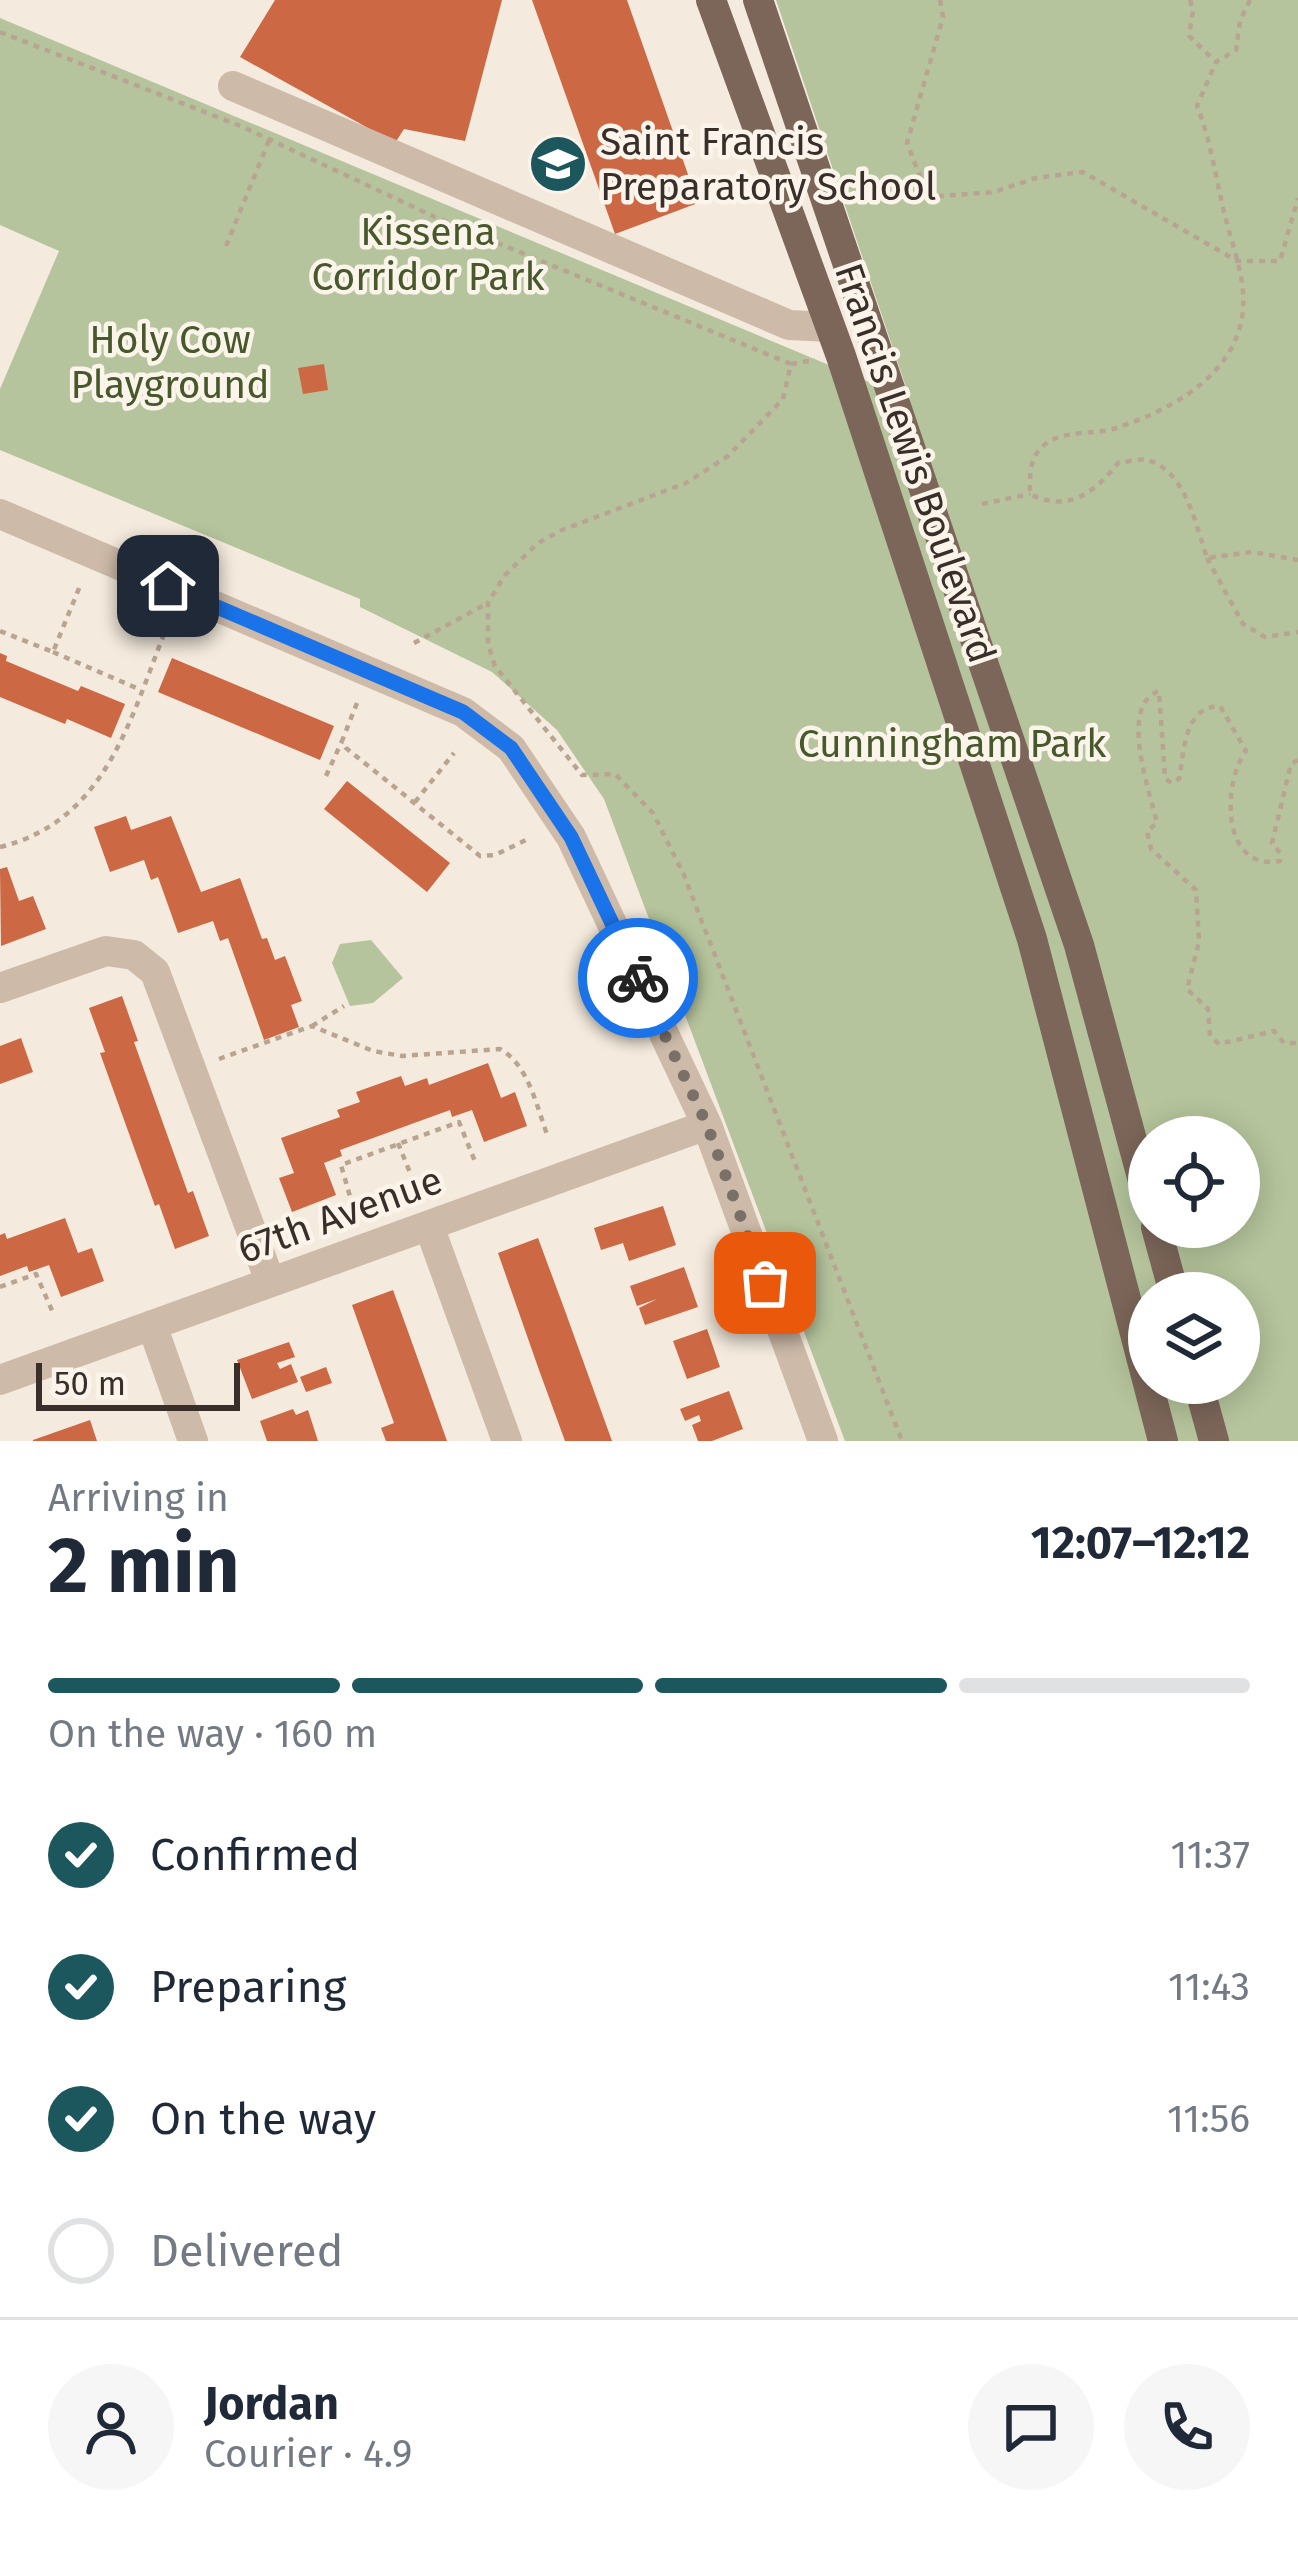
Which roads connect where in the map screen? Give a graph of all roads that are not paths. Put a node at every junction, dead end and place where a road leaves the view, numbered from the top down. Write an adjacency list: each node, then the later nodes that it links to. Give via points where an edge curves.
1 (711, 0): 4 (main road, Francis Lewis Boulevard)
2 (758, 0): 8 (main road, Francis Lewis Boulevard, via 1079,945)
3 (233, 86): 4 (street, via 789,325)
4 (830, 327): 17 (main road, Francis Lewis Boulevard, via 1032,939)
5 (0, 514): 7 (street, via 463,712 511,748 571,837)
6 (0, 988): 10 (street, via 106,951 134,955 155,971)
7 (707, 1125): 9 (street, 67th Avenue); 16 (street)
8 (1128, 1126)
9 (429, 1226): 10 (street, 67th Avenue); 15 (street)
10 (270, 1281): 11 (street, 67th Avenue)
11 (152, 1325): 12 (street, 67th Avenue); 14 (street)
12 (0, 1380)
13 (1204, 1404): 18 (main road)
14 (193, 1441)
15 (507, 1441)
16 (823, 1441)
17 (1163, 1441)
18 (1214, 1441)

